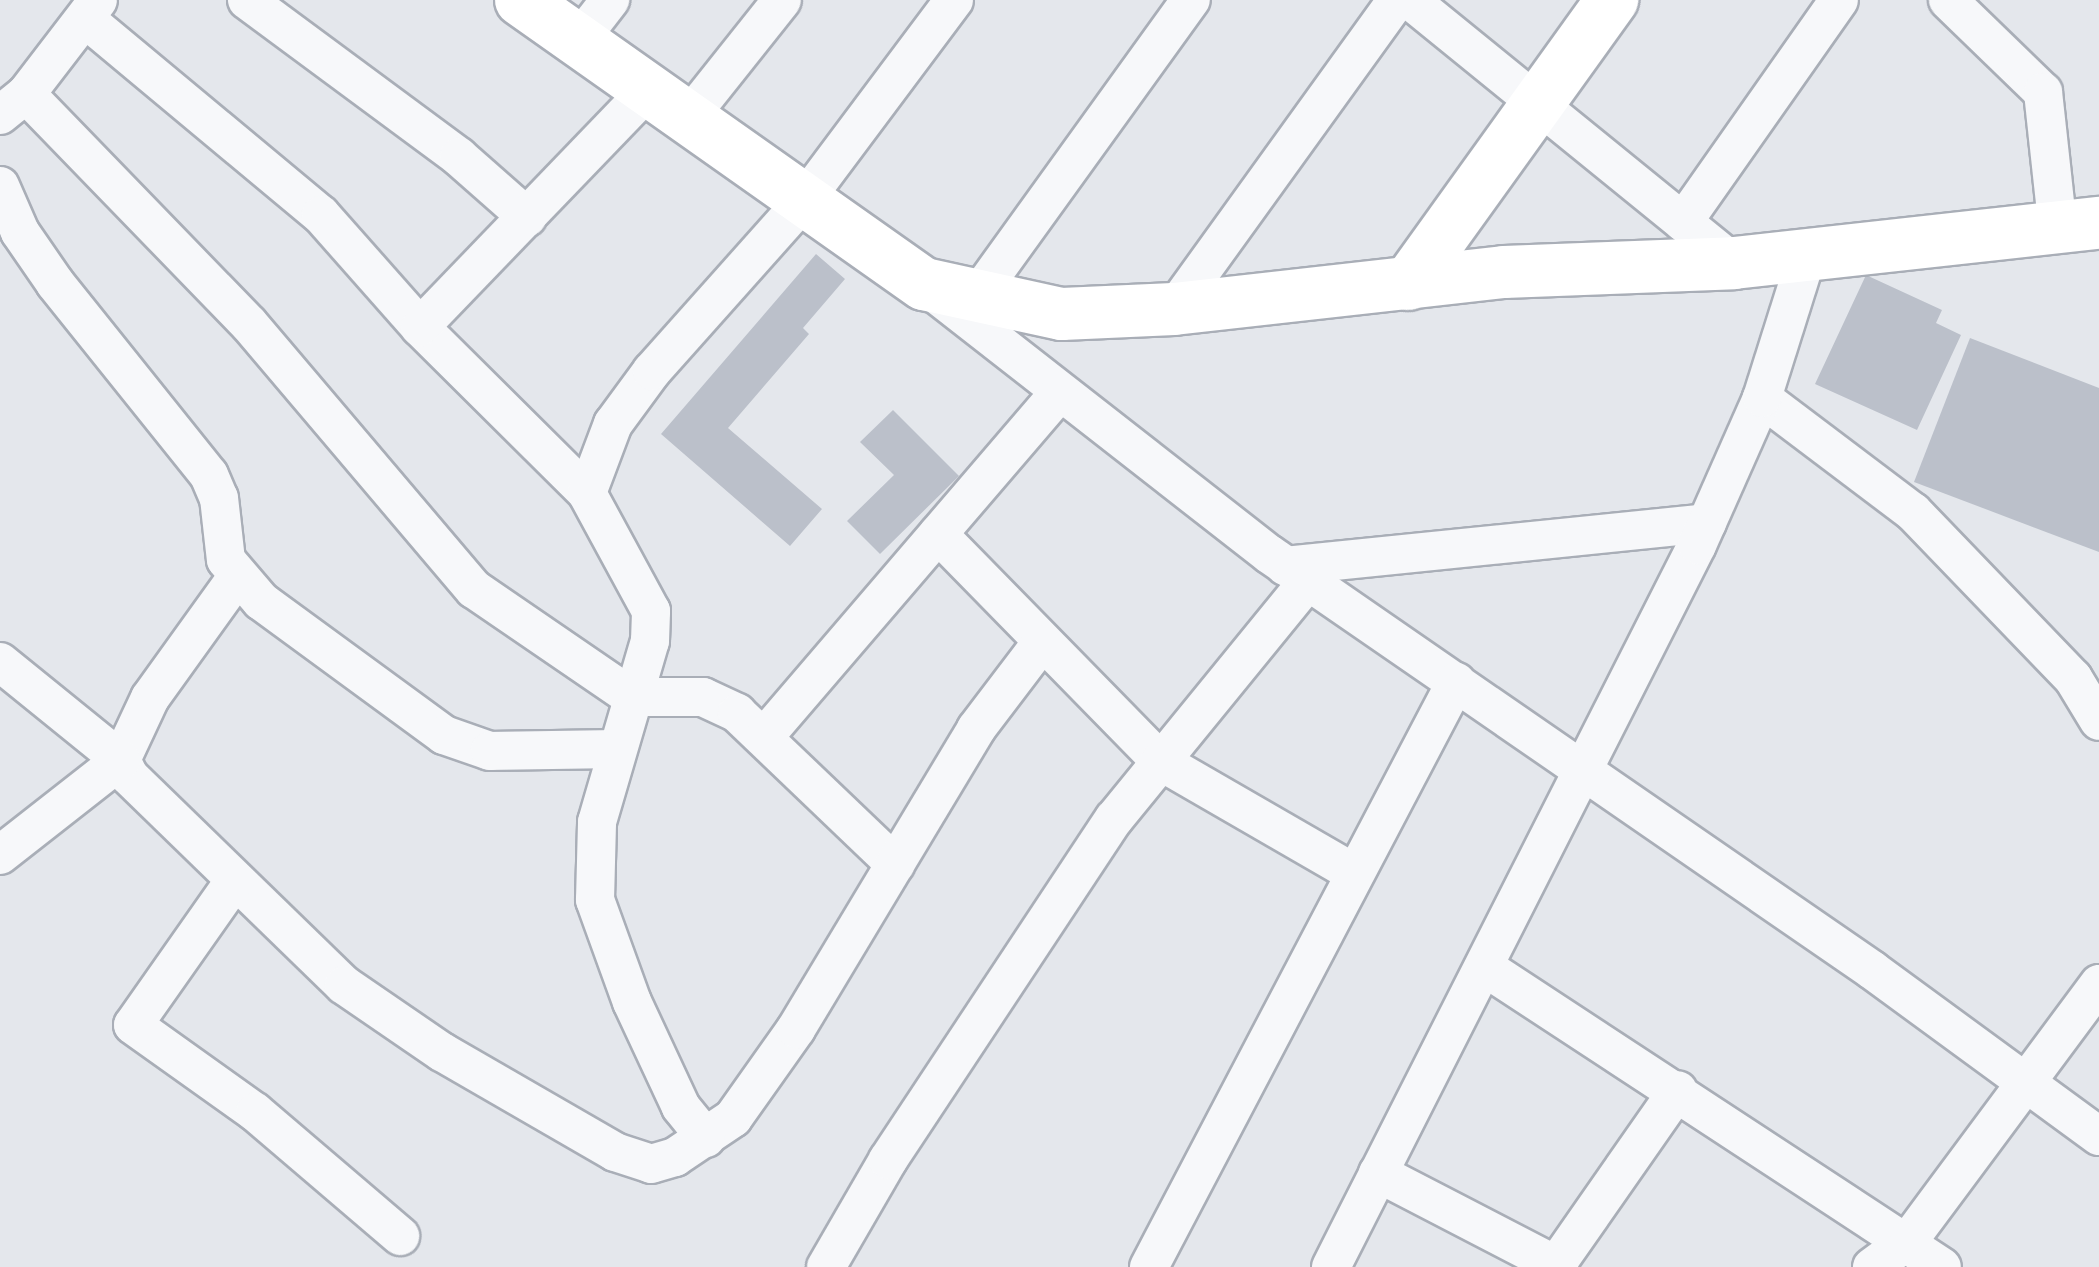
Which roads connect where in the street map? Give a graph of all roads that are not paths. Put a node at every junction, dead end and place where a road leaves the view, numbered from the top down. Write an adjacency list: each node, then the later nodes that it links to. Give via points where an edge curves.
1 (247, 0): 19 (street)
2 (521, 0): 13 (main road)
3 (610, 0): 13 (street)
4 (782, 0): 14 (street)
5 (954, 0): 18 (street)
6 (1191, 0): 26 (street)
7 (1398, 0): 27 (street)
8 (1410, 0): 16 (street)
9 (1612, 0): 16 (main road)
10 (1839, 0): 20 (street)
11 (1948, 0): 21 (street, via 2043,92)
12 (93, 10): 15 (street); 28 (street, via 321,215)
13 (576, 44): 14 (main road)
14 (669, 103): 18 (main road); 19 (street)
15 (13, 105): 39 (street, via 249,324 444,560 511,618)
16 (1539, 106): 20 (street); 25 (main road)
17 (0, 186): 35 (street, via 20,232 56,282 209,475 219,498 226,560)
18 (806, 198): 24 (main road); 31 (street, via 652,371 613,424)
19 (527, 217): 28 (street)
20 (1683, 222): 23 (street)
21 (2078, 226): 22 (main road)
22 (1808, 252): 23 (main road); 30 (street)
23 (1734, 263): 25 (main road, via 1504,272)
24 (924, 284): 26 (main road); 29 (street)
25 (1408, 284): 27 (main road)
26 (975, 299): 27 (main road, via 1062,314)
27 (1174, 309)
28 (420, 327): 31 (street)
29 (1059, 392): 33 (street); 34 (street)
30 (1762, 398): 32 (street); 40 (street, via 1913,512 2074,678)
31 (587, 492): 39 (street, via 651,611 650,641)
32 (1707, 523): 34 (street); 45 (street)
33 (938, 534): 36 (street); 41 (street)
34 (1297, 573): 38 (street); 44 (street)
35 (237, 577): 42 (street, via 260,601 444,735 490,751); 43 (street, via 150,698)
36 (1042, 642): 44 (street); 47 (street, via 976,730)
37 (0, 662): 43 (street)
38 (1456, 682): 45 (street); 48 (street)
39 (632, 697): 41 (street, via 703,696); 42 (street)
40 (2099, 720)
41 (764, 737): 47 (street)
42 (614, 748): 55 (street, via 598,822 595,900 681,1107)
43 (122, 760): 46 (street); 49 (street, via 129,776)
44 (1160, 761): 48 (street); 60 (street, via 1114,819 888,1160)
45 (1585, 776): 50 (street); 52 (street)
46 (0, 855)
47 (896, 864): 55 (street, via 796,1029 732,1118)
48 (1352, 872): 61 (street)
49 (235, 880): 55 (street, via 344,985 442,1052 614,1152 652,1164); 57 (street, via 133,1026 255,1112)
50 (1486, 968): 53 (street); 56 (street)
51 (2099, 984): 52 (street)
52 (2027, 1083): 54 (street); 58 (street)
53 (1678, 1090): 58 (street); 59 (street)
54 (2099, 1136)
55 (706, 1138)
56 (1378, 1173): 59 (street); 62 (street)
57 (400, 1236)
58 (1909, 1240): 63 (street); 64 (street)
59 (1558, 1266)
60 (826, 1267)
61 (1149, 1267)
62 (1331, 1267)
63 (1872, 1267)
64 (1942, 1267)

